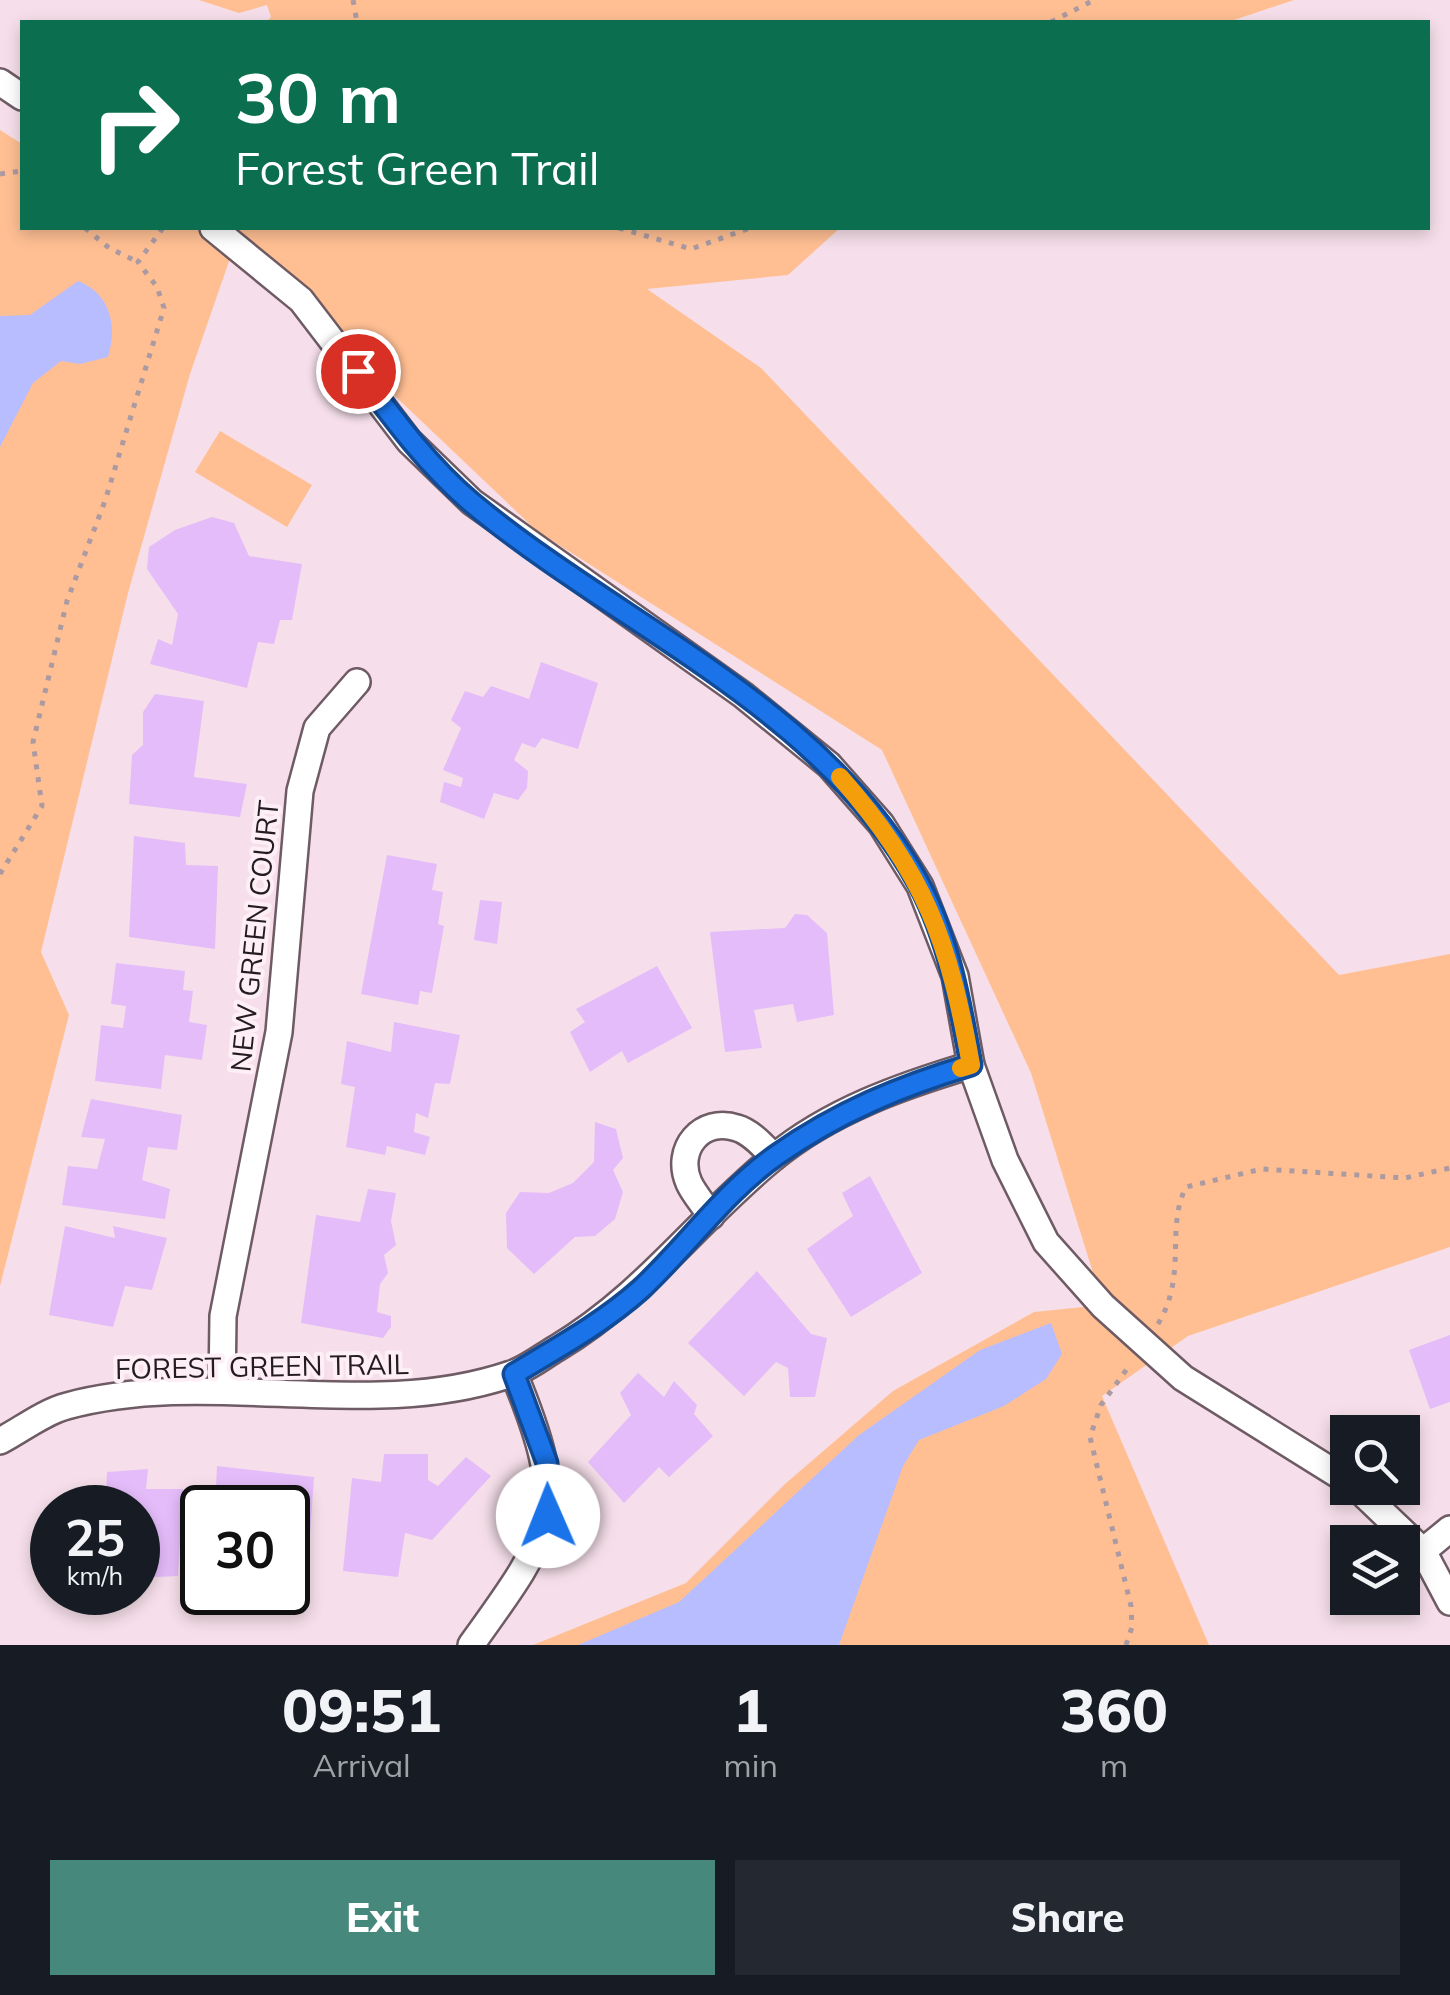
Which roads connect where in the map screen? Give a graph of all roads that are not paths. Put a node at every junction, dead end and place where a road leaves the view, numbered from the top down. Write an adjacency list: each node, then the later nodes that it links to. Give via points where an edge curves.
1 (214, 230): 3 (street, via 302,300 409,441 472,502 829,764 882,824 920,886 955,976)
2 (357, 682): 7 (street, NEW GREEN COURT, via 317,728 300,790 279,1032 224,1316)
3 (971, 1065): 4 (street, FOREST GREEN TRAIL, via 893,1089); 9 (street, via 1005,1160 1046,1242 1103,1306 1184,1378)
4 (774, 1156): 5 (street, FOREST GREEN TRAIL); 5 (street, via 736,1127 700,1130 685,1167)
5 (711, 1216): 6 (street, FOREST GREEN TRAIL, via 640,1290)
6 (514, 1374): 7 (street, FOREST GREEN TRAIL, via 383,1396); 14 (street, via 547,1463 548,1516 528,1565)
7 (222, 1390): 8 (street, FOREST GREEN TRAIL, via 129,1394 63,1406)
8 (0, 1441)
9 (1330, 1470)
10 (1375, 1505): 12 (street)
11 (1450, 1530): 12 (street)
12 (1423, 1551): 13 (street)
13 (1450, 1602)
14 (471, 1645)

